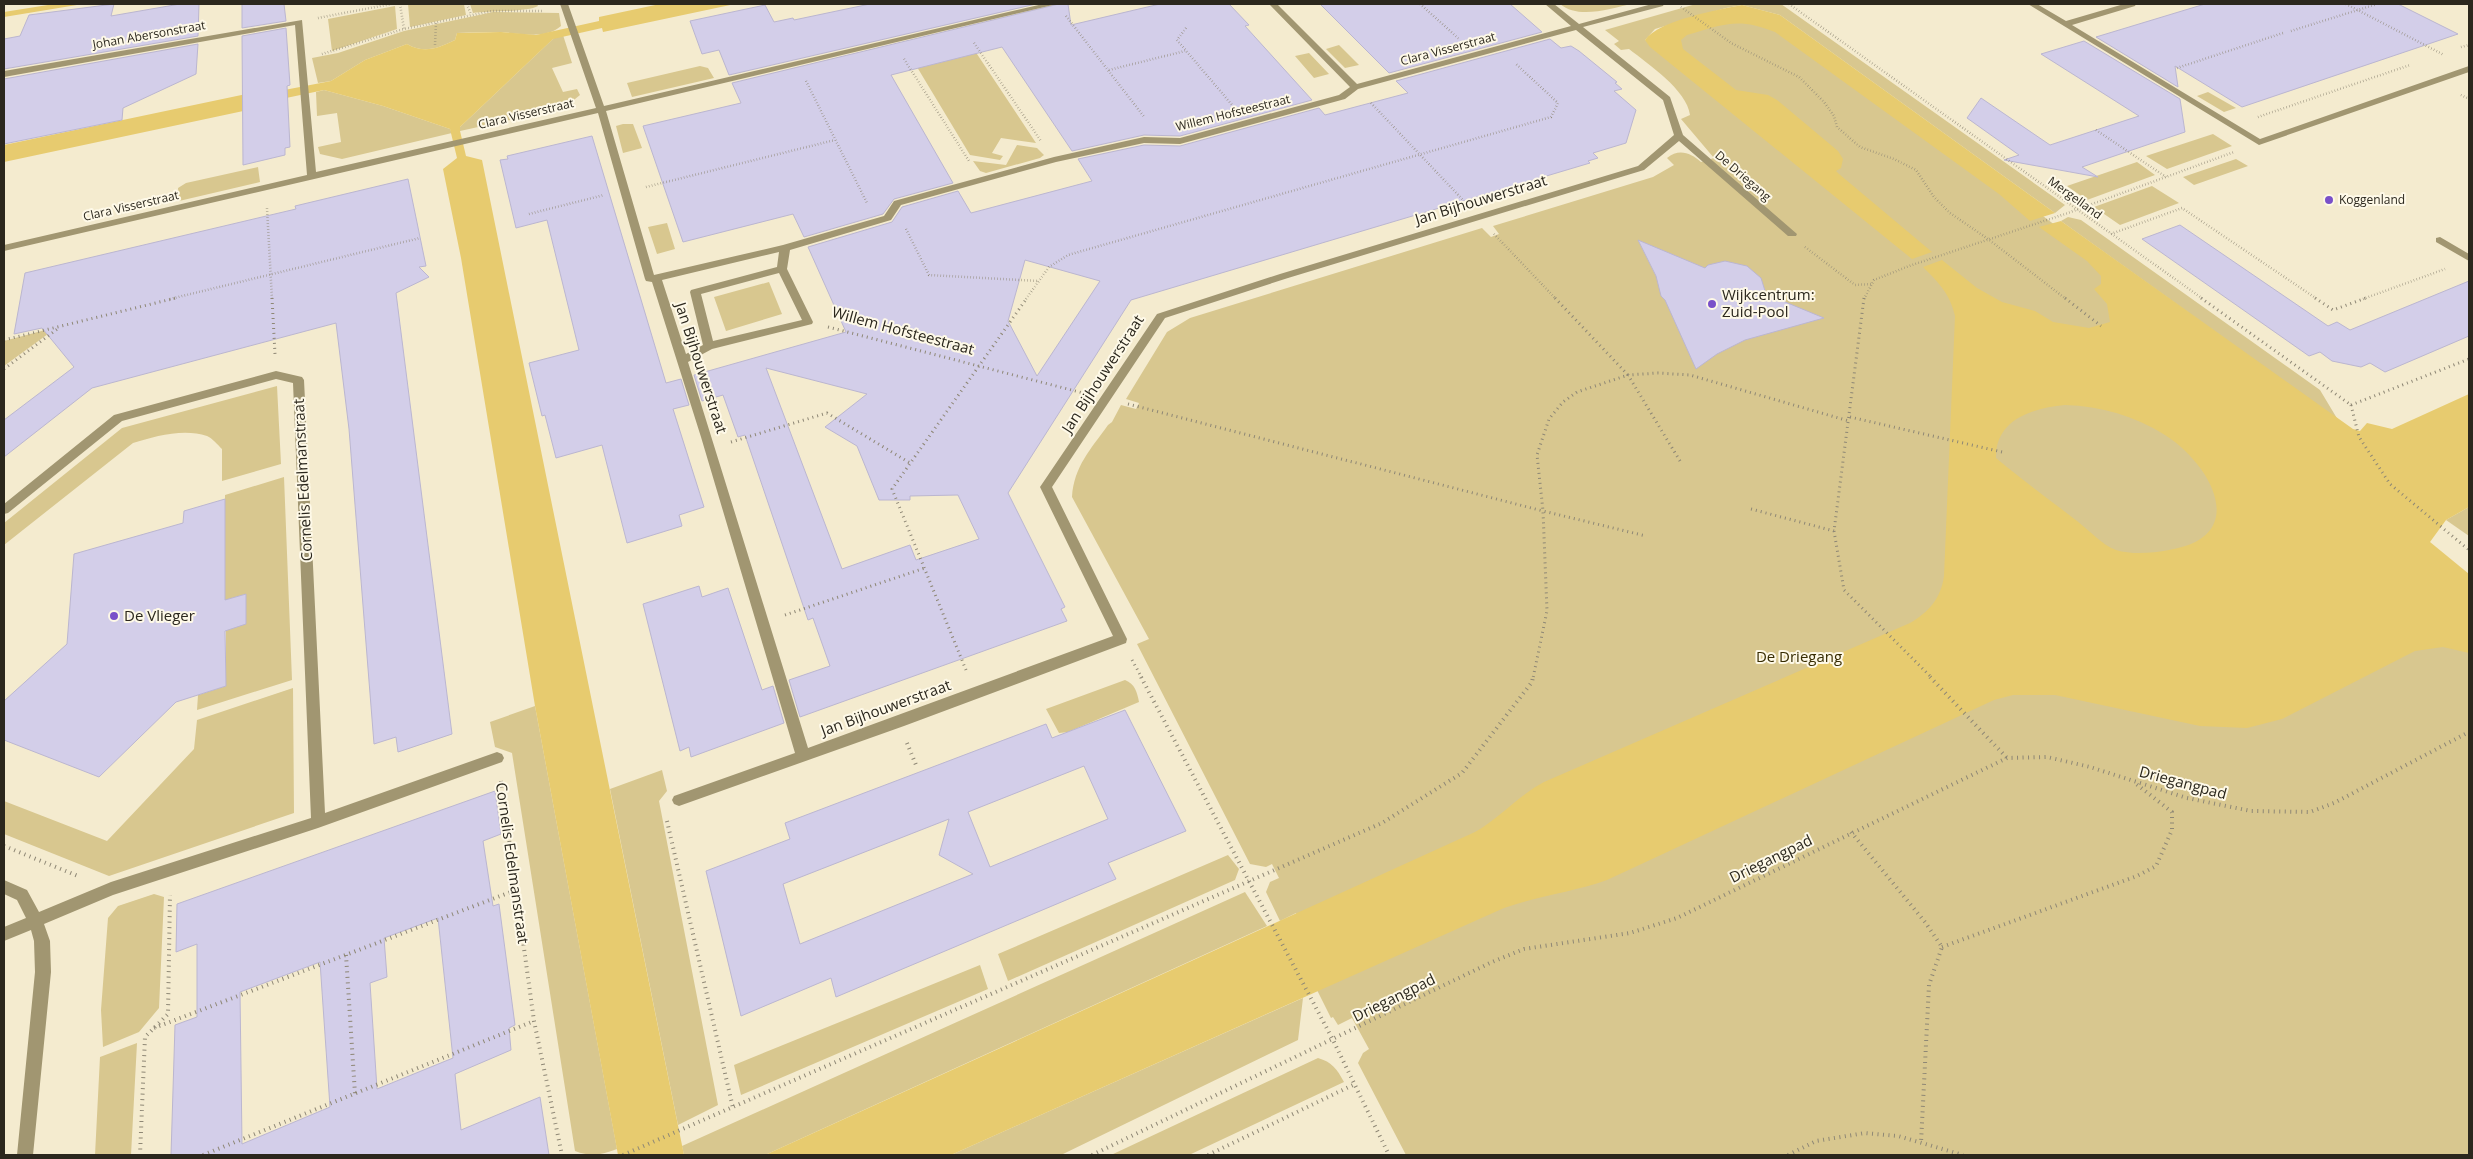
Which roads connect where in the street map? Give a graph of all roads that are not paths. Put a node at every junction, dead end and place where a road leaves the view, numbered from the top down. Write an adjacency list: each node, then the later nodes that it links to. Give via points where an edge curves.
1 (1053, 4): 13 (street, Clara Visserstraat)
2 (1273, 4): 12 (street)
3 (1549, 4): 9 (street)
4 (1660, 4): 9 (street, Clara Visserstraat)
5 (2032, 4): 8 (street)
6 (2132, 4): 8 (street)
7 (565, 8): 13 (street, Jan Bijhouwerstraat)
8 (2065, 24): 10 (street, via 2259,142)
9 (1580, 27): 12 (street, Clara Visserstraat); 14 (street, via 1667,99)
10 (2469, 69)
11 (4, 74): 15 (street, Johan Abersonstraat, via 299,22)
12 (1354, 87): 19 (street, Willem Hofsteestraat, via 1342,98 1180,141 1144,140 1054,160 897,203 888,218)
13 (601, 109): 15 (street, Clara Visserstraat); 22 (street, Jan Bijhouwerstraat)
14 (1679, 136): 16 (street, De Driegang); 26 (street, Jan Bijhouwerstraat, via 1641,168 1161,316 1046,488 1121,640)
15 (312, 176): 18 (street, Clara Visserstraat)
16 (1792, 234)
17 (2440, 240): 20 (street)
18 (4, 248)
19 (785, 248): 21 (street); 22 (street, Willem Hofsteestraat)
20 (2469, 258)
21 (782, 269): 23 (street, via 695,292); 23 (street, Willem Hofsteestraat, via 808,322)
22 (653, 279): 24 (street, Jan Bijhouwerstraat)
23 (709, 346): 24 (street, Willem Hofsteestraat)
24 (682, 362): 26 (street, Jan Bijhouwerstraat)
25 (4, 510): 29 (street, Cornelis Edelmanstraat, via 118,418 276,376 298,380)
26 (803, 755): 28 (street, Jan Bijhouwerstraat)
27 (497, 758): 29 (street)
28 (679, 800)
29 (318, 822): 31 (street, via 111,889)
30 (4, 887): 31 (street, via 22,895)
31 (36, 922): 32 (street); 33 (street, via 42,941 43,972)
32 (4, 934)
33 (25, 1155)

